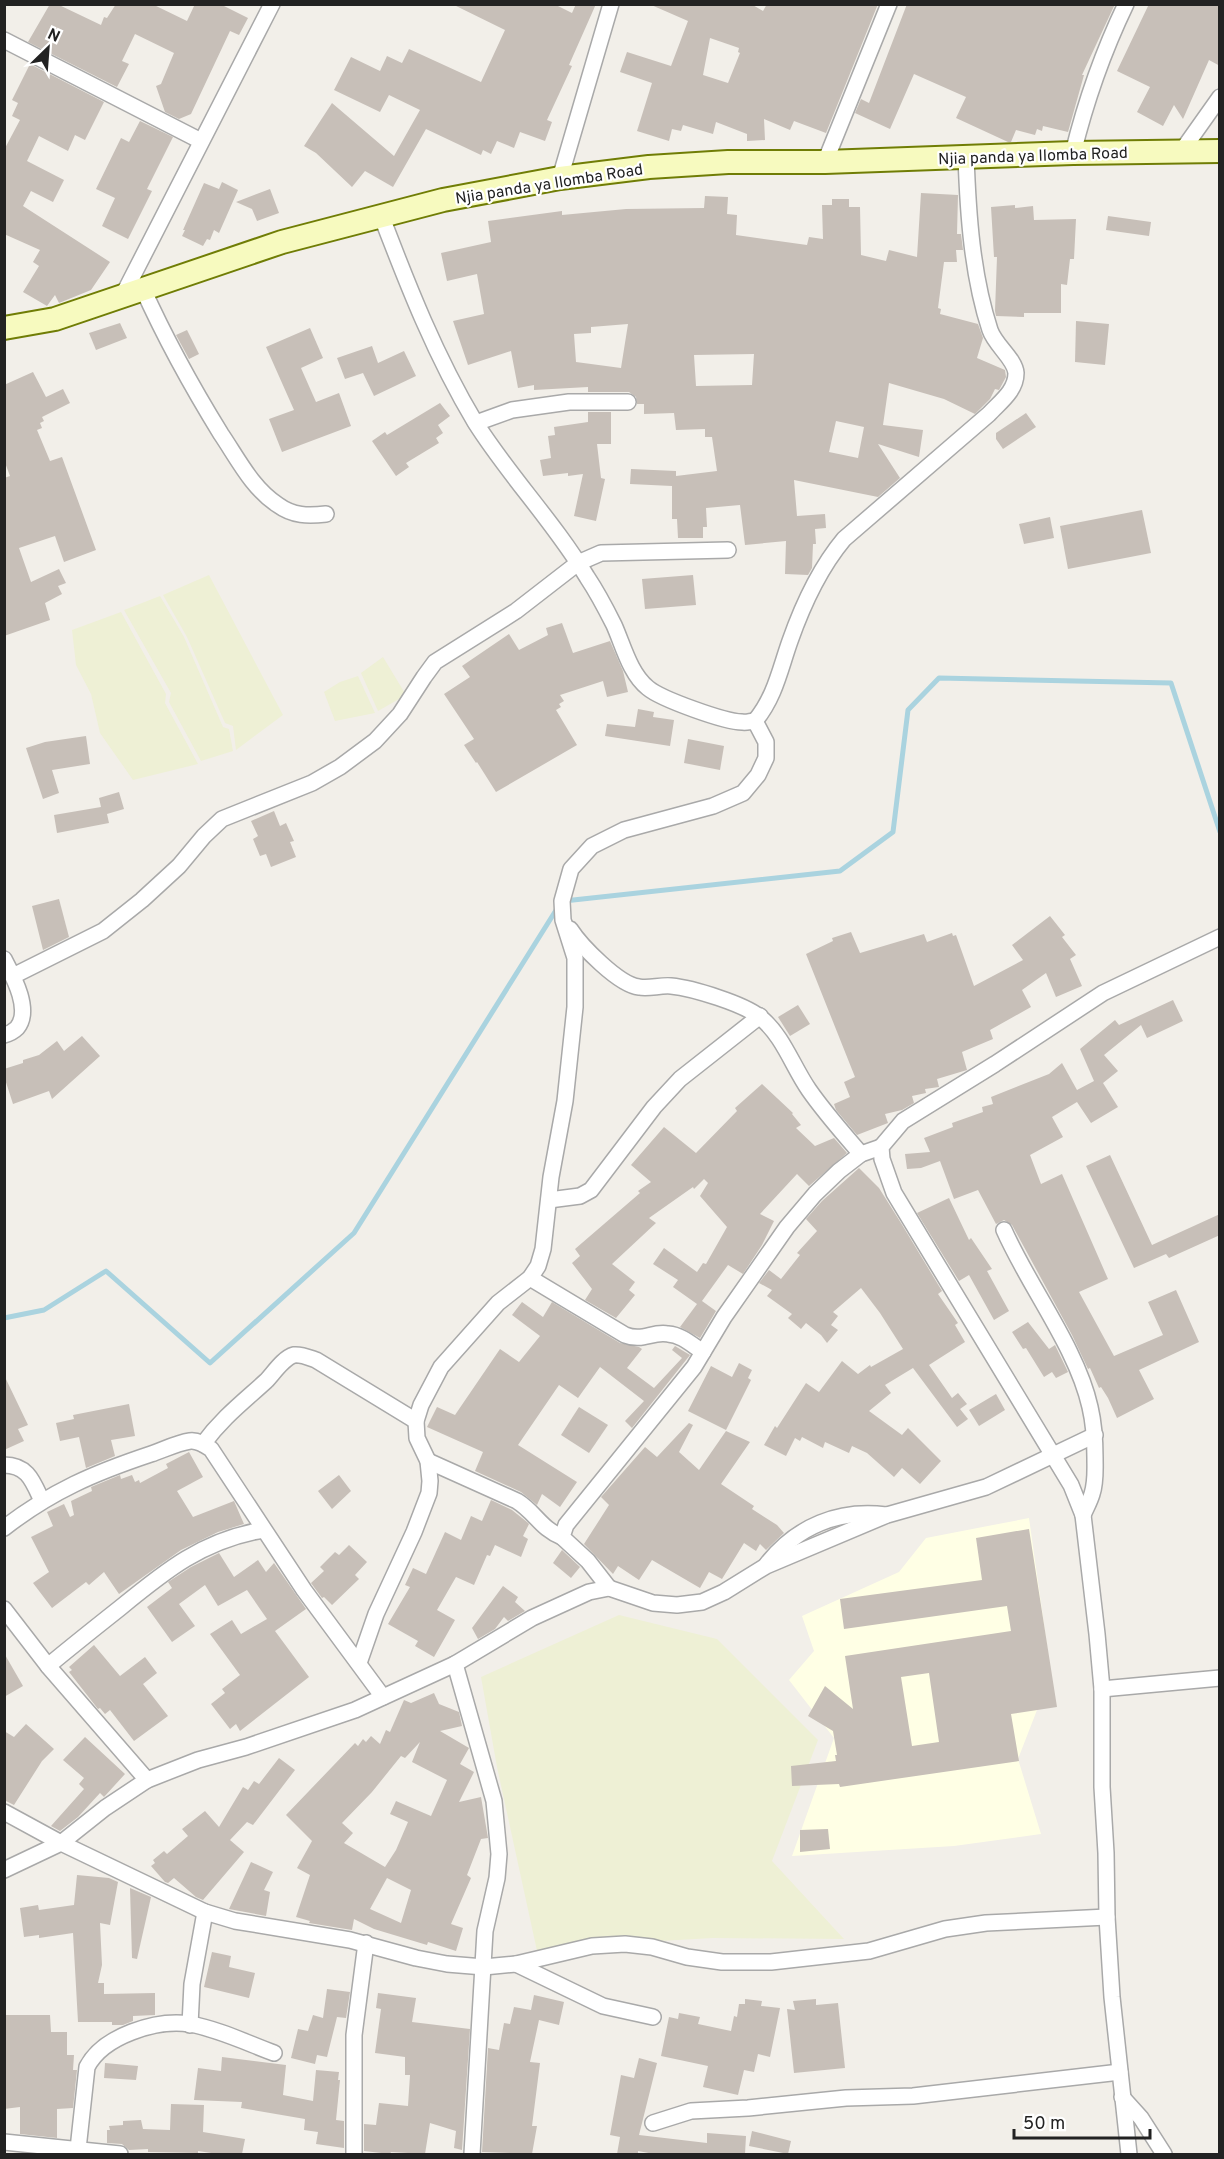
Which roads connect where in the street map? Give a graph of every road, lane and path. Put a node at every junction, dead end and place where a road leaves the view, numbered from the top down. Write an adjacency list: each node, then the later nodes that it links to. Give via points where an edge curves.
1 (272, 4): 7 (street)
2 (611, 4): 13 (street)
3 (889, 4): 12 (street)
4 (1126, 4): 10 (street, via 1095,76)
5 (4, 40): 7 (street)
6 (1220, 97): 9 (street)
7 (201, 141): 15 (street)
8 (1220, 151): 9 (main road, Njia panda ya Ilomba Road)
9 (1180, 152): 10 (main road, Njia panda ya Ilomba Road)
10 (1073, 153): 11 (main road, Njia panda ya Ilomba Road)
11 (966, 156): 12 (main road, Njia panda ya Ilomba Road); 22 (street, via 980,295 991,333 1015,367 1012,388 989,414 844,538 828,557 794,633 775,689)
12 (825, 162): 13 (main road, Njia panda ya Ilomba Road, via 649,166)
13 (560, 178): 14 (main road, Njia panda ya Ilomba Road)
14 (381, 215): 15 (main road, Njia panda ya Ilomba Road, via 282,242); 18 (street, via 433,344)
15 (133, 292): 16 (main road, Njia panda ya Ilomba Road, via 55,319); 19 (street, via 247,476 290,512 306,516)
16 (4, 328)
17 (628, 402): 18 (street, via 569,402 512,410)
18 (476, 423): 21 (street)
19 (326, 514)
20 (728, 550): 21 (street, via 601,553)
21 (578, 562): 22 (street, via 638,677 648,688 664,698 728,719); 26 (street, via 516,611 435,662 400,714 375,741 340,767 312,783 222,819 179,866 103,931)
22 (756, 721): 23 (street, via 765,742 766,758 743,793 713,806 624,830 592,846 571,869 562,901)
23 (563, 920): 27 (street, via 585,948 628,984 684,987); 31 (street, via 575,958 575,1007)
24 (1220, 937): 29 (street, via 1102,993 903,1121)
25 (4, 959): 26 (street)
26 (13, 976): 28 (street, via 20,990 22,1015 17,1028)
27 (760, 1016): 30 (street, via 773,1030 809,1090); 31 (street, via 680,1079 591,1190 580,1196)
28 (4, 1035)
29 (881, 1147): 30 (street); 38 (street, via 894,1193)
30 (861, 1154): 34 (street, via 823,1186 787,1227)
31 (549, 1200): 33 (street, via 543,1249)
32 (1004, 1230): 36 (street, via 1083,1382)
33 (530, 1278): 34 (street, via 625,1335 641,1339 666,1333); 35 (street, via 498,1303 441,1367)
34 (703, 1352): 45 (street, via 574,1514)
35 (416, 1421): 37 (street, via 316,1360 294,1355 230,1411); 39 (street, via 417,1438)
36 (1095, 1435): 38 (street); 42 (street, via 1095,1478)
37 (203, 1444): 41 (street, via 192,1441 132,1460 74,1483); 44 (street, via 211,1449)
38 (1052, 1454): 42 (street); 46 (street, via 986,1487 887,1515 766,1566 702,1602 654,1603)
39 (428, 1461): 45 (street, via 517,1501 544,1527); 48 (street, via 426,1504 376,1614)
40 (4, 1465): 41 (street, via 16,1465 26,1472)
41 (42, 1501): 43 (street)
42 (1083, 1515): 52 (street)
43 (4, 1528)
44 (263, 1530): 48 (street); 50 (street, via 241,1533 179,1561)
45 (562, 1537): 46 (street)
46 (609, 1588): 49 (street, via 589,1592 532,1618)
47 (4, 1609): 50 (street)
48 (359, 1663): 53 (street)
49 (455, 1664): 53 (street); 62 (street, via 494,1801 499,1854 484,1931)
50 (48, 1666): 54 (street)
51 (1220, 1678): 52 (street)
52 (1102, 1689): 59 (street)
53 (383, 1697): 54 (street)
54 (147, 1780): 56 (street)
55 (4, 1812): 56 (street)
56 (61, 1843): 57 (street); 58 (street)
57 (4, 1870)
58 (205, 1912): 60 (street, via 235,1922); 64 (street, via 192,1984)
59 (1107, 1917): 61 (street, via 986,1923 945,1929 869,1951 771,1962 722,1962 626,1944 592,1946); 66 (street)
60 (366, 1943): 62 (street, via 426,1960); 72 (street, via 354,2035)
61 (516, 1964): 62 (street); 63 (street, via 594,2002)
62 (484, 1967): 73 (street)
63 (653, 2017)
64 (190, 2025): 65 (street); 70 (street, via 143,2028 109,2043 92,2057 87,2067)
65 (274, 2053)
66 (1120, 2072): 67 (street); 68 (street, via 913,2096 702,2109)
67 (1122, 2097): 74 (street); 75 (street)
68 (653, 2123)
69 (4, 2142): 70 (street)
70 (78, 2149): 71 (street)
71 (120, 2154)
72 (354, 2154)
73 (472, 2154)
74 (1129, 2154)
75 (1164, 2154)

